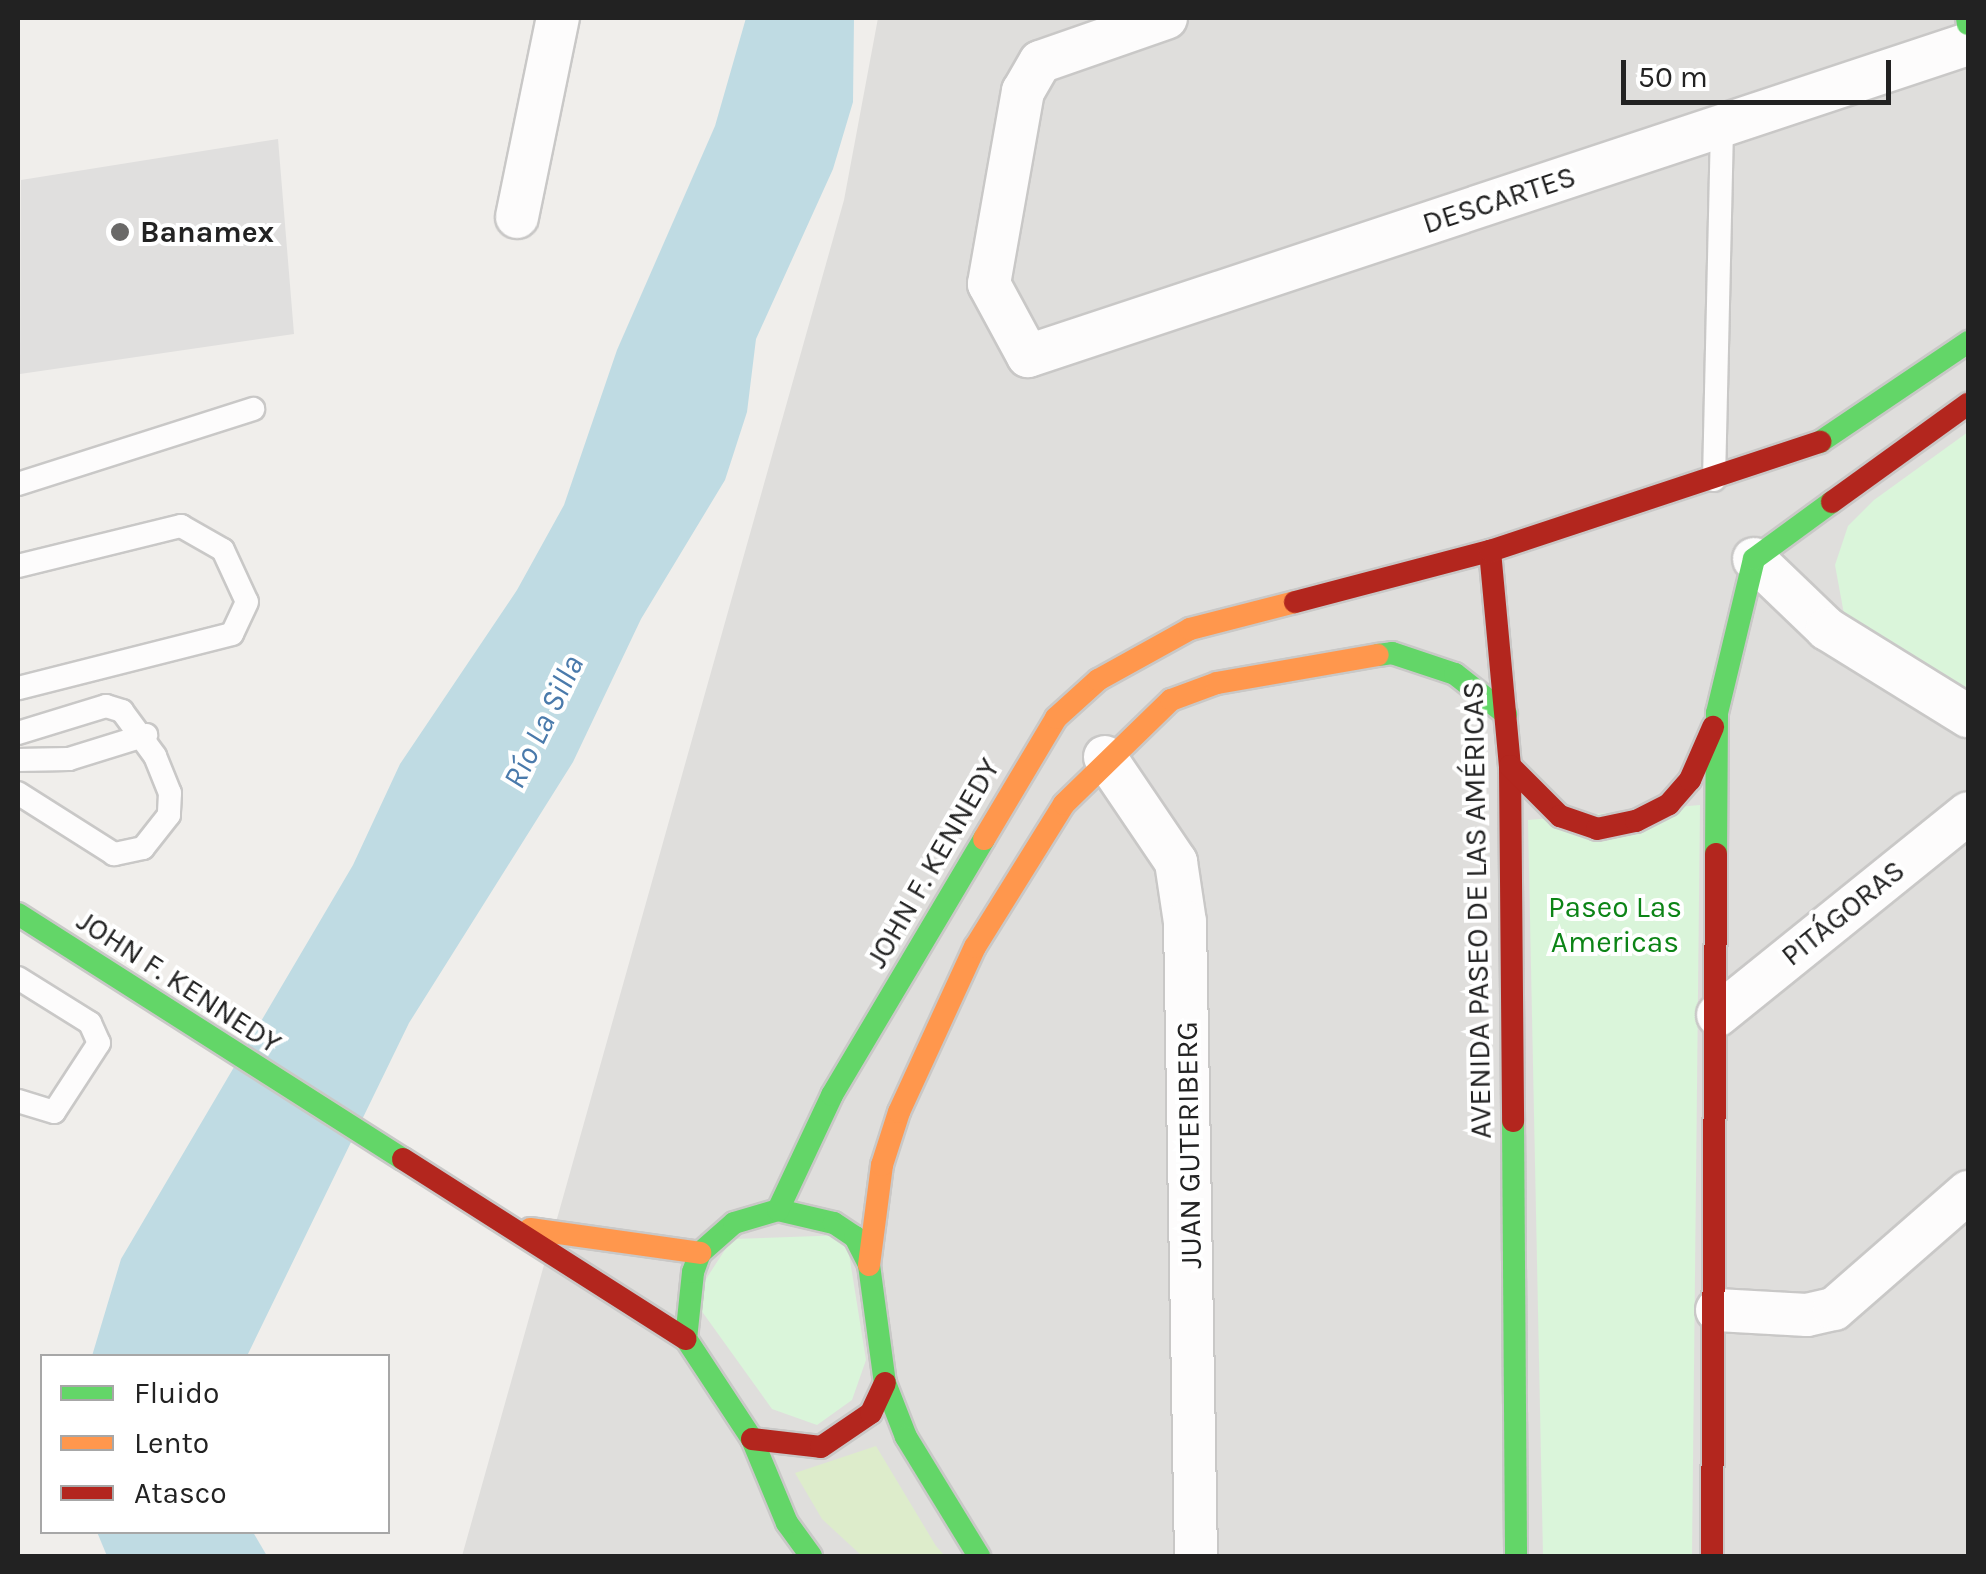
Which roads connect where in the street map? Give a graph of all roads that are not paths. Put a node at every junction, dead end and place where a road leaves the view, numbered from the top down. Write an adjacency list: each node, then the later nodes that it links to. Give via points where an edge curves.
1 (558, 18): 5 (street)
2 (1155, 21): 4 (street, DESCARTES, via 1040,62 1023,91 989,284 1028,356)
3 (1968, 44): 4 (street, DESCARTES)
4 (1722, 126): 9 (lane)
5 (517, 217)
6 (1968, 342): 9 (street, via 1830,438)
7 (1968, 404): 12 (street)
8 (253, 410): 10 (lane)
9 (1714, 480): 11 (street); 13 (street)
10 (18, 484)
11 (1728, 509)
12 (1748, 547): 16 (street); 18 (street, via 1828,629)
13 (1490, 551): 17 (street, AVENIDA PASEO DE LAS AMÉRICAS); 31 (street, JOHN F. KENNEDY, via 1190,629 1098,680 1056,718 832,1096)
14 (18, 566): 15 (lane, via 180,526 223,550 247,602 232,634)
15 (18, 688)
16 (1717, 713): 23 (street, via 1690,780 1669,804 1636,821 1597,829 1560,816); 28 (street)
17 (1506, 714): 21 (street, via 1425,660 1362,655 1217,683 1170,700); 23 (street, AVENIDA PASEO DE LAS AMÉRICAS)
18 (1968, 716)
19 (18, 733): 20 (lane, via 106,706 122,710)
20 (146, 736): 22 (lane, via 69,759); 24 (lane, via 170,793 169,815 156,835 128,855 114,854)
21 (1105, 757): 34 (street, via 1064,804 975,947 898,1112 882,1164); 41 (street, JUAN GUTERIBERG, via 1176,862 1185,922)
22 (18, 760)
23 (1510, 766): 42 (street, AVENIDA PASEO DE LAS AMÉRICAS)
24 (18, 793)
25 (1968, 812): 28 (street, PITÁGORAS)
26 (26, 927): 32 (street, JOHN F. KENNEDY)
27 (18, 978): 29 (lane, via 90,1023 99,1043 54,1112 40,1113)
28 (1718, 1015): 35 (street)
29 (18, 1100)
30 (1968, 1192): 35 (street, via 1834,1308 1807,1315)
31 (778, 1210): 33 (street, via 734,1223); 34 (street, via 834,1223 855,1237)
32 (512, 1226): 33 (street, JOHN F. KENNEDY); 36 (street, JOHN F. KENNEDY, via 547,1255)
33 (700, 1253): 36 (street, via 684,1306)
34 (870, 1264): 37 (street)
35 (1717, 1310): 43 (street)
36 (686, 1338): 38 (street)
37 (885, 1384): 38 (street, via 871,1413 821,1447); 40 (street, via 906,1438)
38 (752, 1439): 39 (street, via 787,1523)
39 (811, 1556)
40 (979, 1556)
41 (1196, 1556)
42 (1516, 1556)
43 (1712, 1556)

